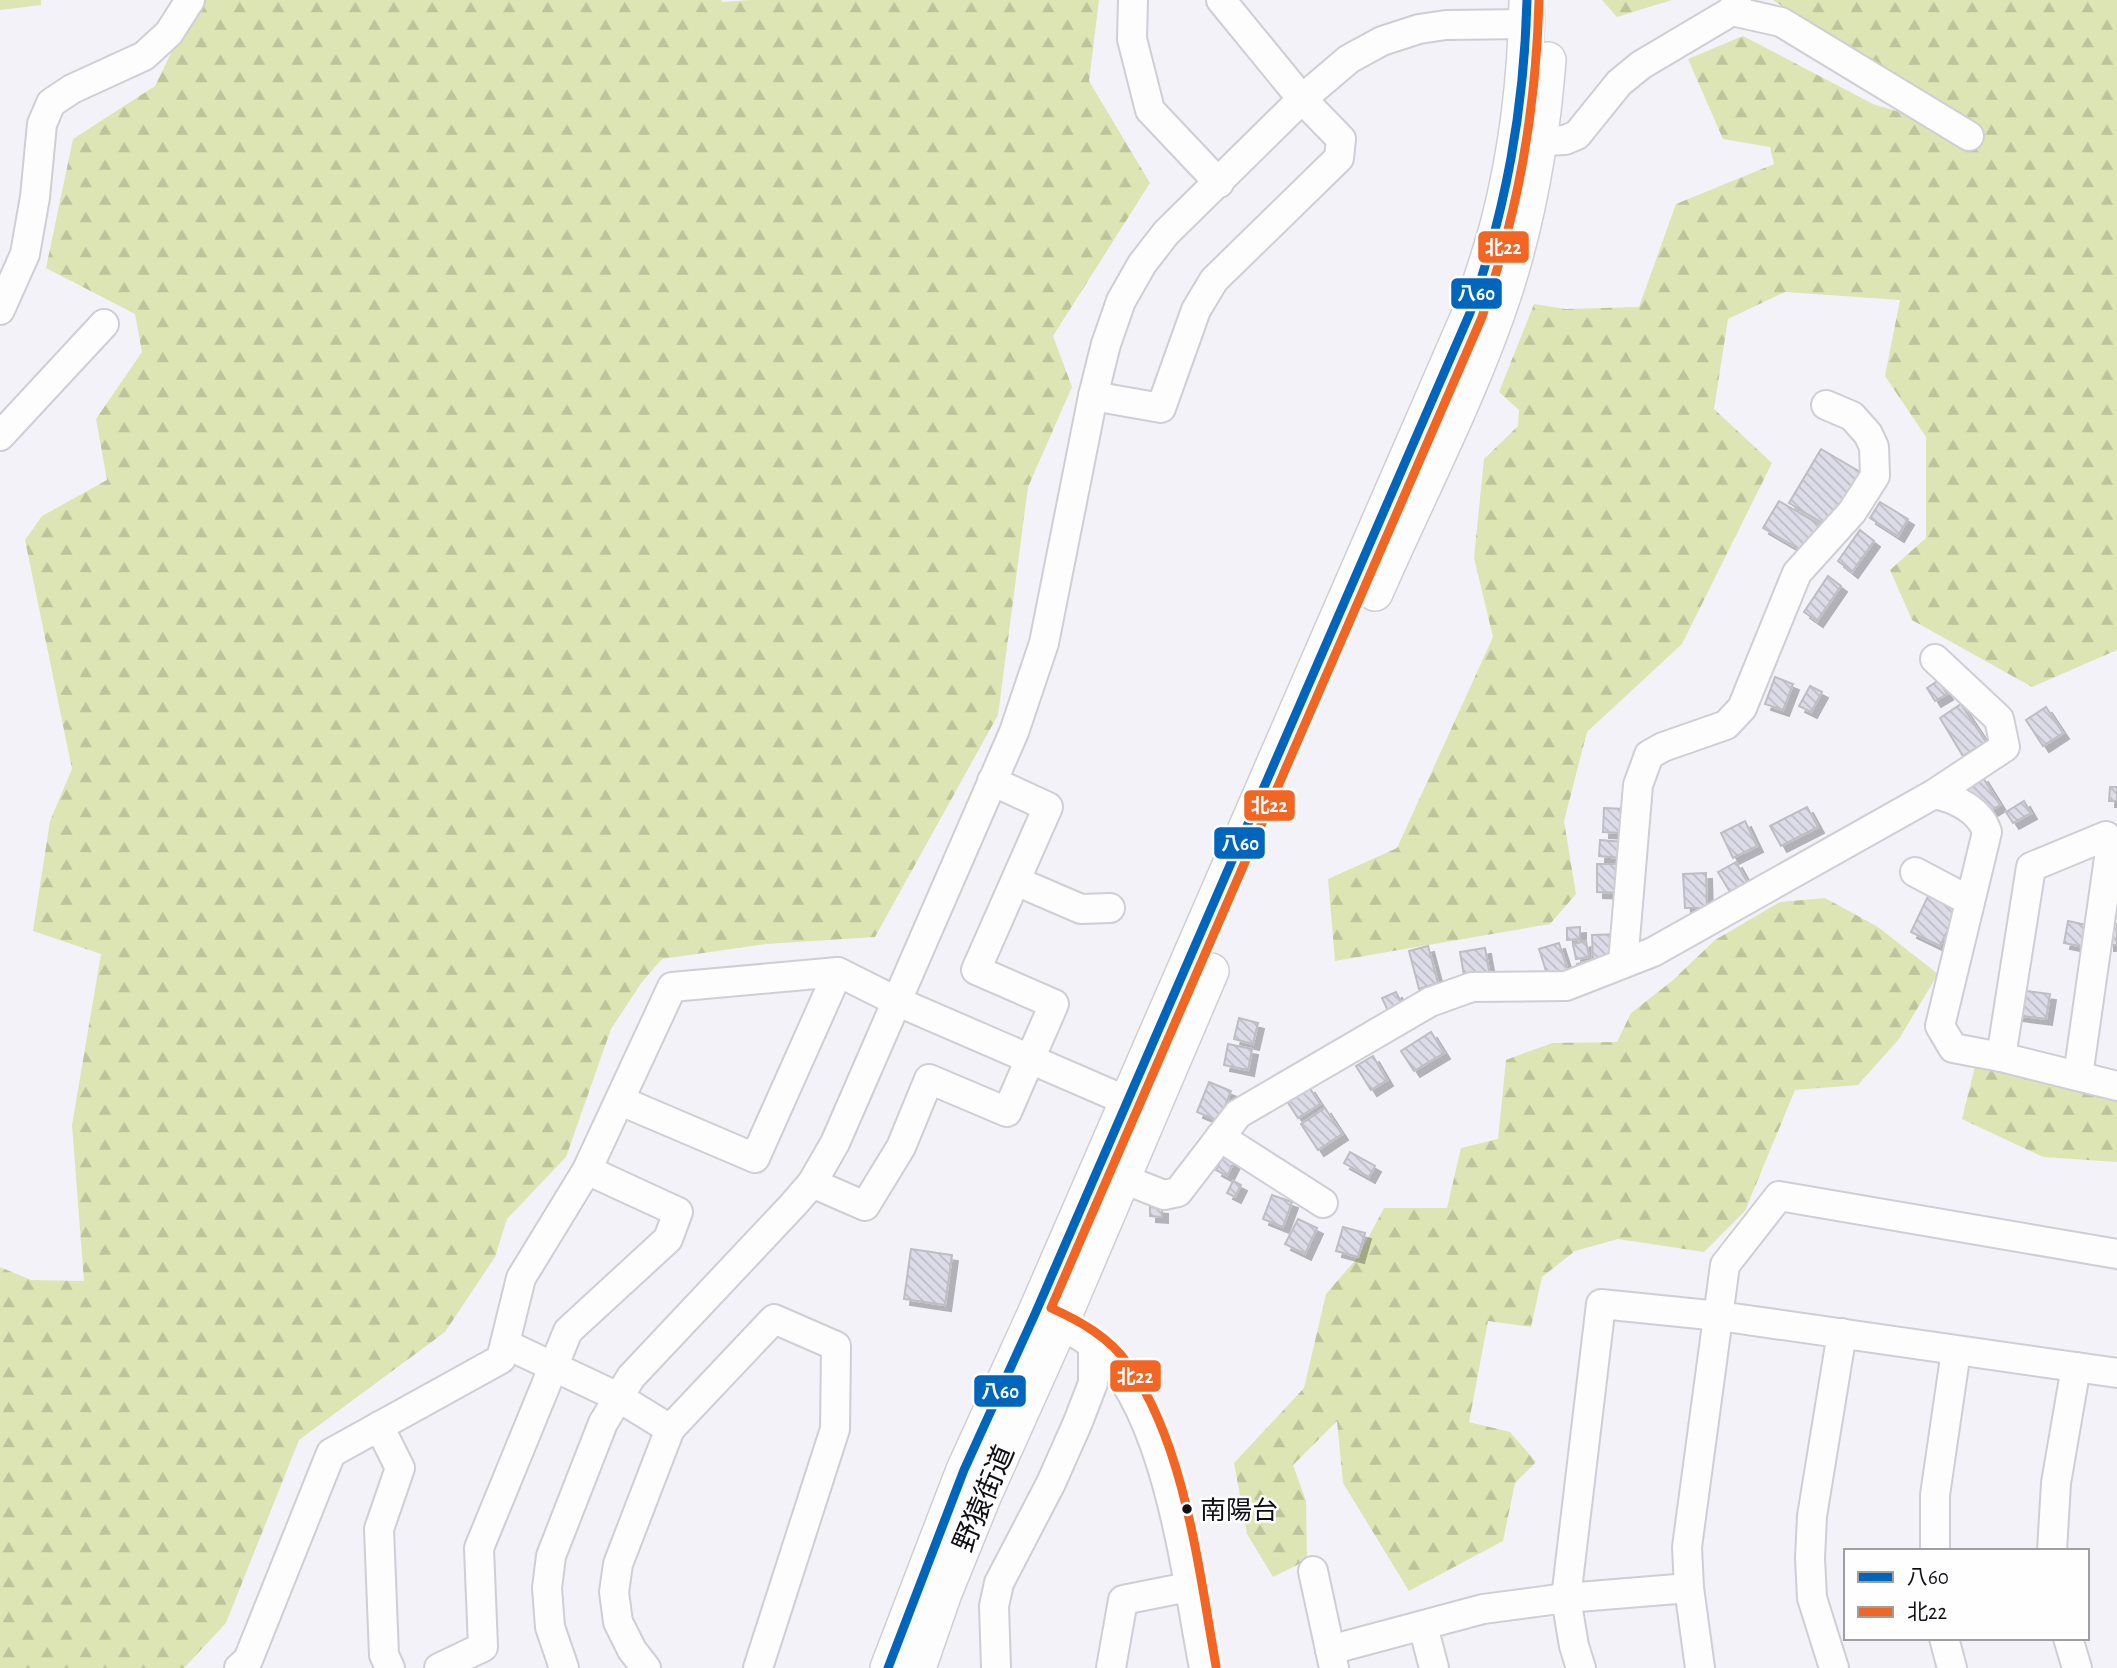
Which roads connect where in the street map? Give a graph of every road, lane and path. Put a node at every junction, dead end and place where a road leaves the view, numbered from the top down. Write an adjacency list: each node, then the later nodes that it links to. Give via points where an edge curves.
1 (190, 0): 10 (street, via 169,33 145,56 51,103 42,124 26,254)
2 (1133, 0): 9 (street, via 1132,39 1150,110)
3 (1220, 0): 6 (street)
4 (1735, 6): 7 (street, via 1781,22); 8 (street, via 1641,65 1619,83 1577,135)
5 (1535, 8): 6 (street, via 1394,37 1349,59); 8 (main road, 野猿街道, via 1548,63); 30 (main road, 野猿街道, via 1498,225 1470,313)
6 (1303, 99): 9 (street); 12 (street, via 1341,139 1339,158 1214,280 1195,310 1161,408)
7 (1969, 136)
8 (1540, 141): 33 (main road, 野猿街道, via 1505,290 1471,376)
9 (1219, 183): 12 (street, via 1166,233 1142,264 1121,301)
10 (0, 310)
11 (104, 324): 14 (street)
12 (1093, 396): 16 (street, via 1044,643)
13 (1826, 405): 22 (street, via 1852,416 1868,434 1874,447 1875,477 1852,512 1797,573 1742,708 1726,725 1649,755 1638,785)
14 (0, 436)
15 (1936, 659): 17 (street, via 1999,719 2005,747)
16 (992, 782): 19 (street, via 1048,807); 24 (street)
17 (1934, 794): 20 (street, via 1954,798 1984,822 1987,832); 22 (street, via 1716,919)
18 (1915, 872): 20 (street)
19 (1016, 881): 21 (street, via 1081,909); 26 (street, via 976,970 1055,1004)
20 (1970, 901): 25 (street, via 1940,1026 1953,1048)
21 (1110, 908)
22 (1623, 963): 31 (street, via 1566,986 1472,987 1430,1002 1238,1114)
23 (838, 972): 24 (street); 29 (street, via 671,987); 29 (street, via 755,1158)
24 (896, 1001): 26 (street); 34 (street, via 835,1143)
25 (2001, 1057): 27 (street); 27 (street, via 2031,867 2106,835 2110,851)
26 (1031, 1059): 30 (street); 34 (street, via 1007,1112 929,1079 901,1147 865,1206)
27 (2078, 1076): 28 (street)
28 (2117, 1086)
29 (621, 1101): 32 (street)
30 (1127, 1101): 38 (main road, 野猿街道)
31 (1220, 1138): 33 (street, via 1178,1192 1164,1195); 35 (street)
32 (587, 1170): 40 (street, via 522,1278); 44 (street, via 678,1212 668,1239 568,1331)
33 (1121, 1178): 38 (main road, 野猿街道)
34 (812, 1182): 46 (street)
35 (1323, 1203)
36 (2117, 1254): 37 (street, via 1779,1196 1725,1265)
37 (1719, 1316): 39 (street); 53 (street, via 1687,1547); 54 (street, via 1601,1304)
38 (1047, 1319): 41 (street); 65 (main road, 野猿街道, via 964,1470); 66 (main road, 野猿街道)
39 (1842, 1333): 42 (street); 73 (street, via 1812,1516 1810,1558 1812,1598)
40 (505, 1344): 44 (street); 47 (street, via 501,1359)
41 (1093, 1345): 52 (street, via 1126,1385 1151,1432 1167,1483); 67 (street, via 1093,1383 1078,1422 999,1583 994,1606)
42 (1956, 1351): 43 (street); 49 (street, via 1935,1496)
43 (2076, 1367): 45 (street); 50 (street, via 2056,1482)
44 (552, 1368): 46 (street); 61 (street, via 479,1548 483,1647)
45 (2117, 1373)
46 (618, 1396): 48 (street); 62 (street, via 551,1556 547,1588 550,1627)
47 (379, 1426): 59 (street, via 331,1453); 60 (street, via 400,1468 379,1529 384,1655)
48 (670, 1429): 63 (street, via 618,1564 614,1592 618,1622); 64 (street, via 774,1319 835,1346 835,1429)
49 (1935, 1549)
50 (2052, 1549)
51 (1313, 1571): 58 (street)
52 (1188, 1587): 68 (street, via 1123,1600); 69 (street)
53 (1689, 1588): 54 (street); 72 (street)
54 (1566, 1598): 55 (street, via 1483,1609); 71 (street)
55 (1423, 1626): 58 (street); 70 (street)
56 (1945, 1640): 74 (street)
57 (2069, 1640): 75 (street)
58 (1332, 1659)
59 (249, 1665)
60 (390, 1668)
61 (439, 1668)
62 (564, 1668)
63 (646, 1668)
64 (758, 1668)
65 (888, 1668)
66 (918, 1668)
67 (996, 1668)
68 (1111, 1668)
69 (1204, 1668)
70 (1434, 1668)
71 (1581, 1668)
72 (1700, 1668)
73 (1834, 1668)
74 (1952, 1668)
75 (2077, 1668)

